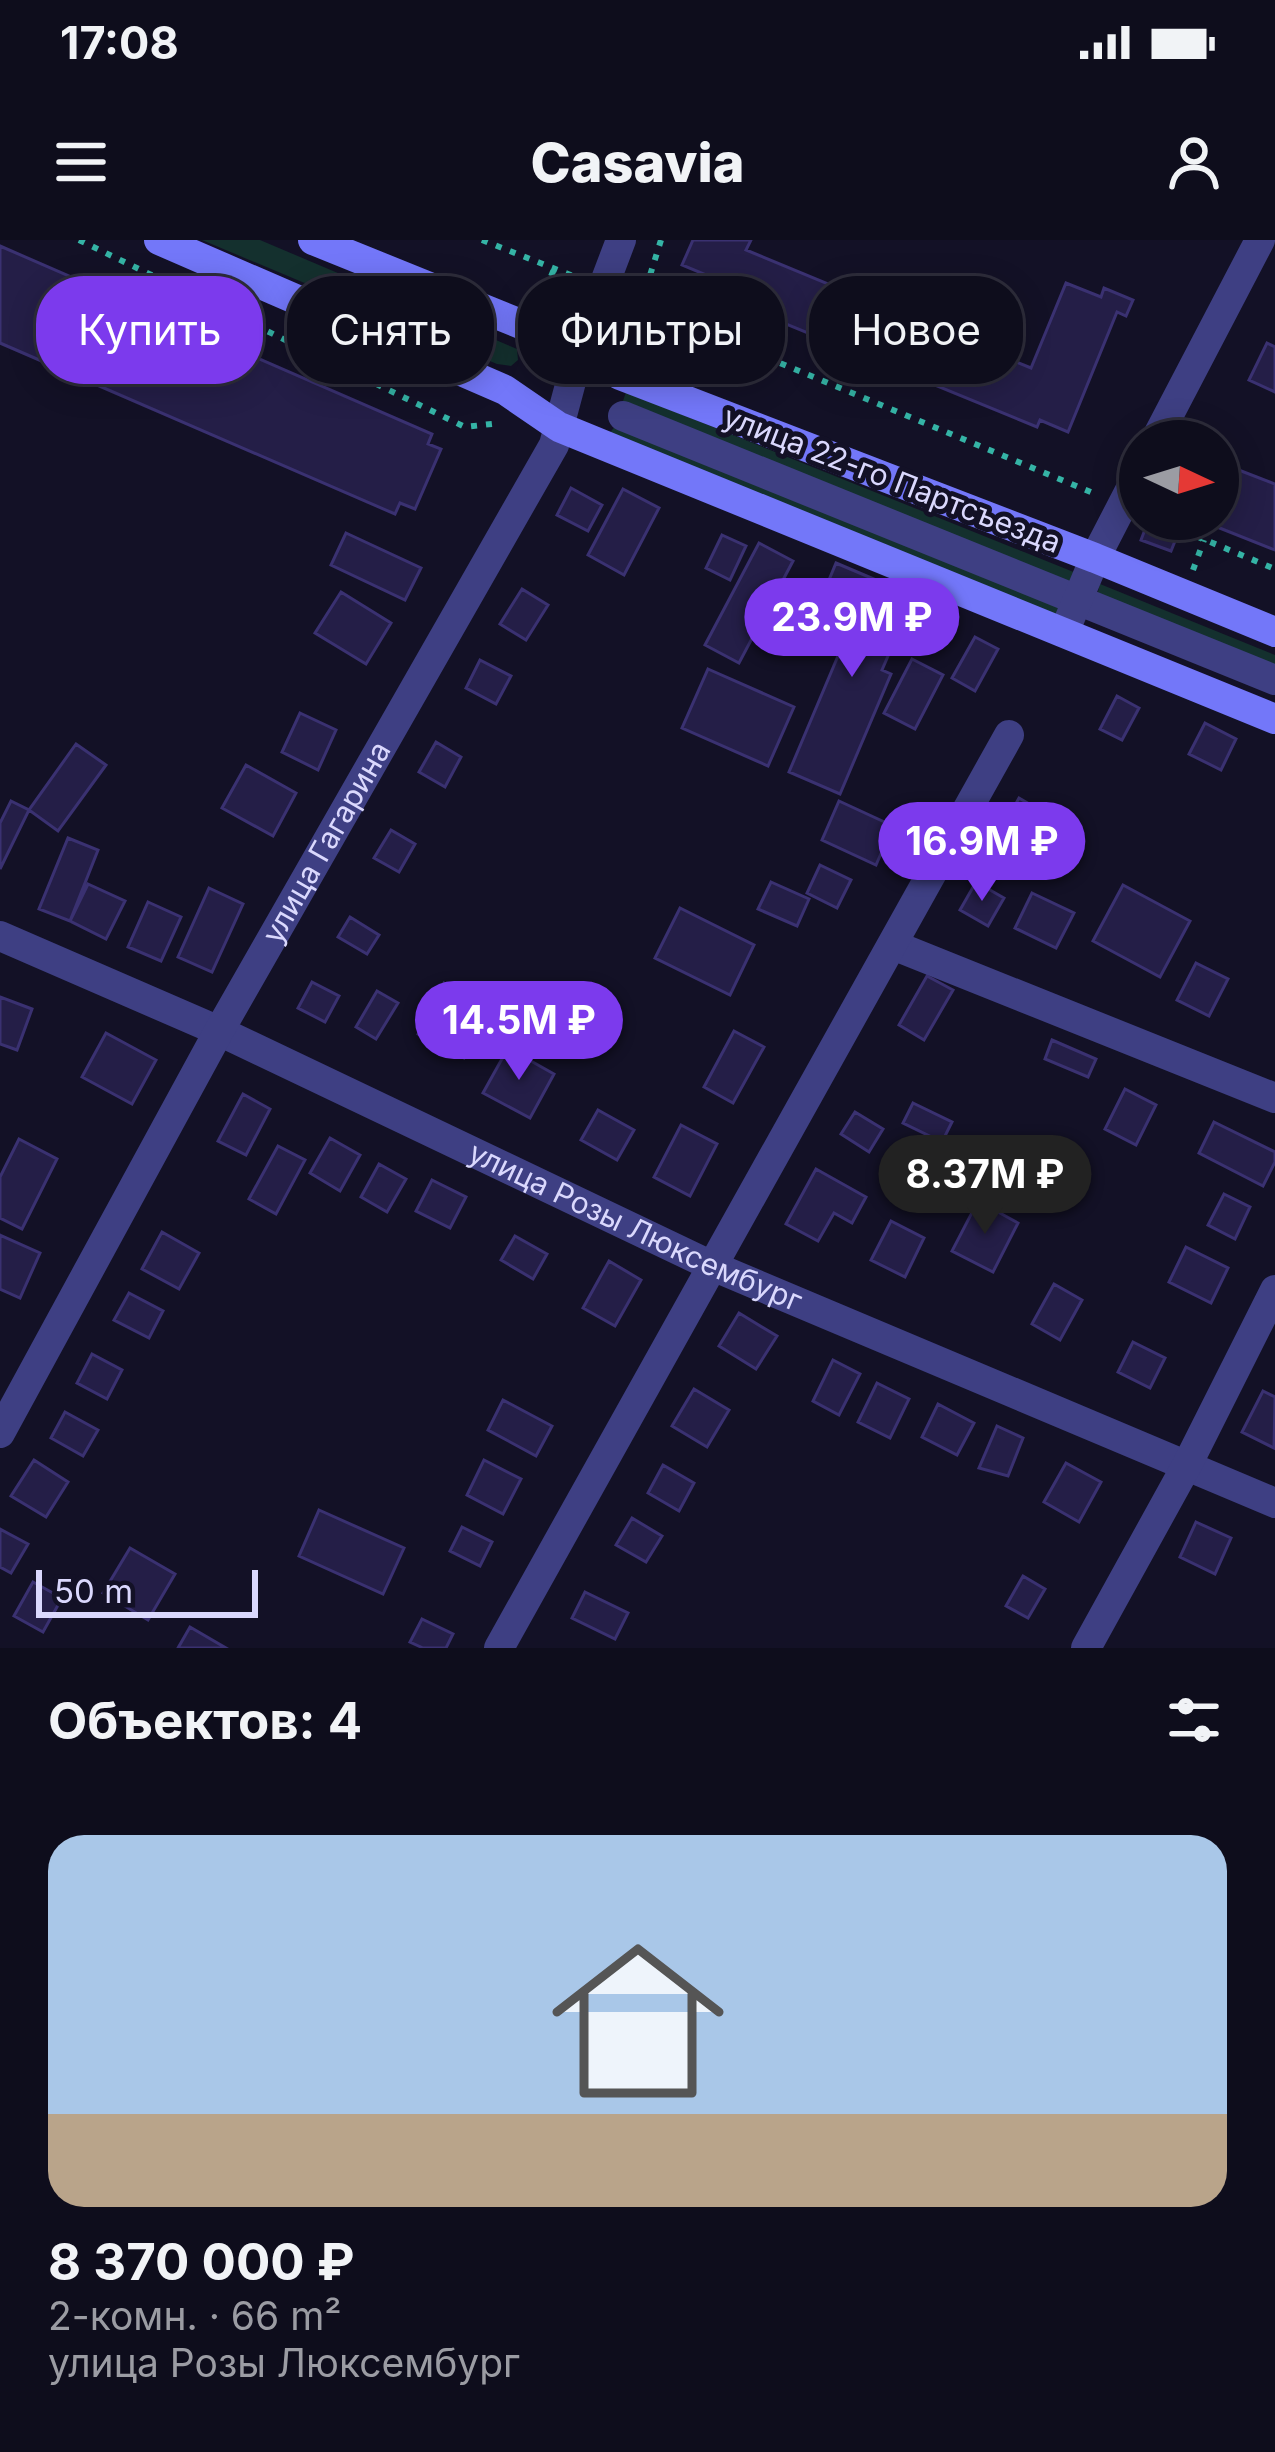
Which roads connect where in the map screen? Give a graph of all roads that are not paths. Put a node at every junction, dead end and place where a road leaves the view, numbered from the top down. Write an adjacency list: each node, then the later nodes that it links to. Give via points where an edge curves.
1 (159, 240): 11 (main road, via 505,390)
2 (313, 240): 6 (main road, улица 22-го Партсъезда)
3 (622, 240): 5 (street, улица Гагарина)
4 (1260, 240): 10 (street)
5 (608, 276)
6 (518, 323)
7 (570, 384): 11 (street, улица Гагарина)
8 (641, 384): 13 (main road, улица 22-го Партсъезда)
9 (623, 416): 14 (street)
10 (1167, 420)
11 (559, 427): 16 (main road); 22 (street, улица Гагарина)
12 (1119, 512): 13 (street)
13 (1094, 558): 14 (street); 15 (main road, улица 22-го Партсъезда)
14 (1077, 599): 16 (street); 17 (street)
15 (1275, 632)
16 (1063, 635): 18 (main road)
17 (1275, 680)
18 (1275, 719)
19 (1009, 735): 21 (street)
20 (0, 936): 22 (street, улица Розы Люксембург)
21 (893, 945): 23 (street); 24 (street)
22 (219, 1030): 24 (street, улица Розы Люксембург); 26 (street, улица Гагарина)
23 (1275, 1098)
24 (710, 1264): 27 (street, улица Розы Люксембург); 29 (street)
25 (1275, 1290): 27 (street)
26 (0, 1433)
27 (1187, 1466): 28 (street, улица Розы Люксембург); 30 (street)
28 (1275, 1503)
29 (499, 1648)
30 (1086, 1648)

